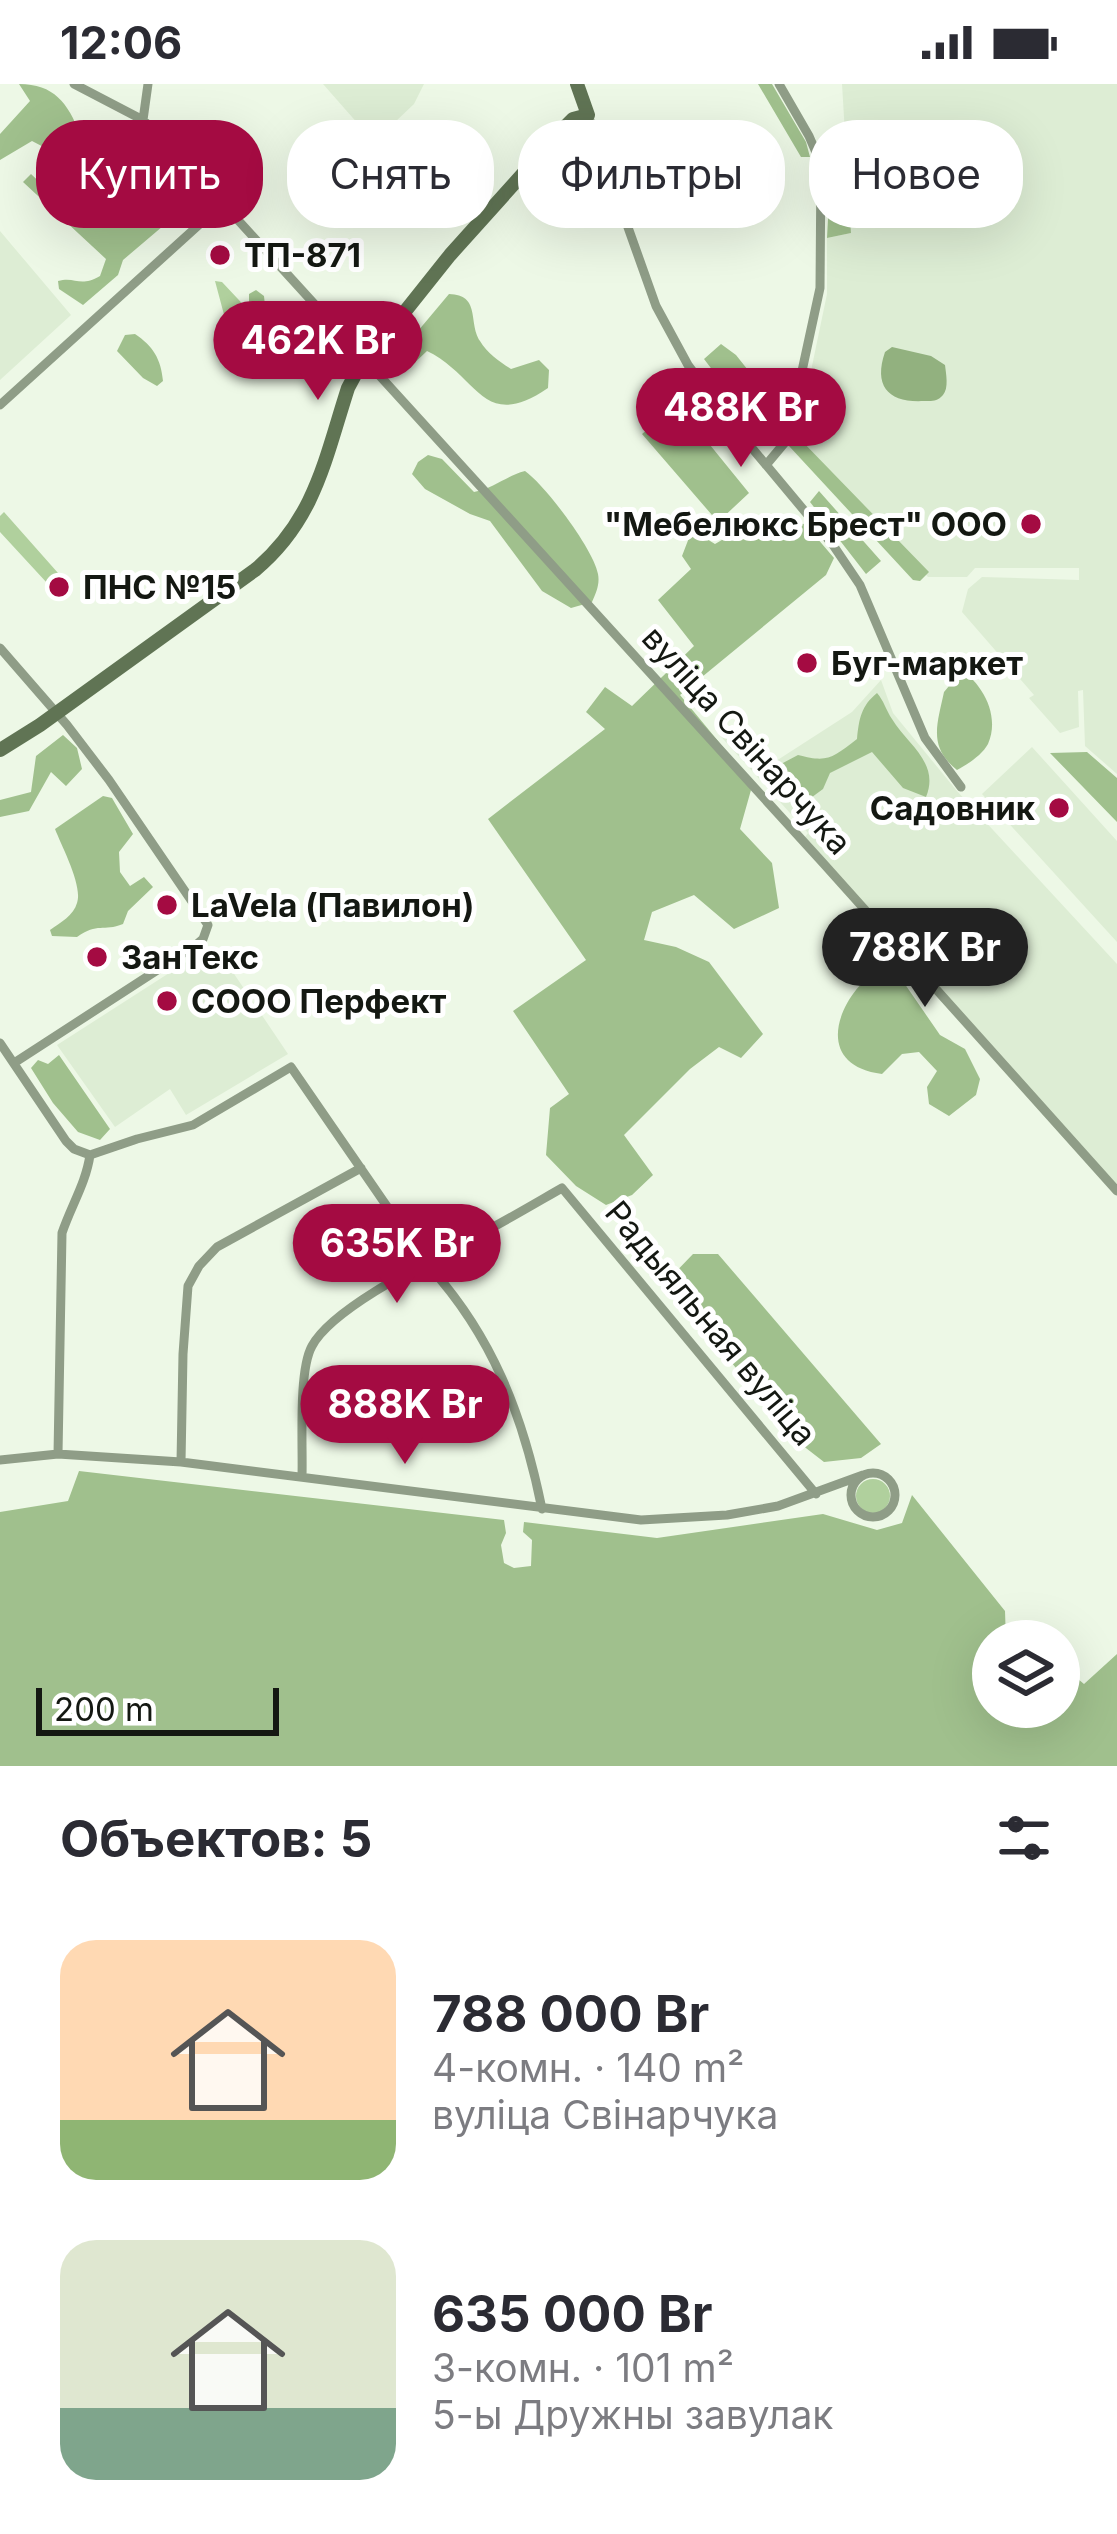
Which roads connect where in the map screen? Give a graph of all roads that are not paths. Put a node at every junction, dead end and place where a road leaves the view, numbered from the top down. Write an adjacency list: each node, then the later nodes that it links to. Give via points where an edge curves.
1 (74, 84): 6 (street, вуліца Свінарчука)
2 (148, 84): 6 (street)
3 (577, 84): 5 (street)
4 (779, 84): 11 (street, via 821,164 820,288 787,440)
5 (587, 115): 9 (street, via 563,128); 11 (street, via 656,306 688,365)
6 (143, 120)
7 (195, 228): 10 (street)
8 (245, 228): 9 (street, вуліца Свінарчука)
9 (364, 361): 13 (street, via 309,506 284,542); 20 (street, вуліца Свінарчука)
10 (0, 405)
11 (766, 466): 15 (street, via 860,585 925,738)
12 (0, 648): 13 (street)
13 (57, 712): 14 (street); 17 (street, via 208,926 196,945)
14 (0, 750)
15 (962, 787)
16 (2, 1049): 17 (street)
17 (14, 1063): 18 (street, via 66,1141)
18 (90, 1155): 19 (street, via 193,1125 291,1067); 22 (street, via 62,1232)
19 (361, 1168): 21 (street); 24 (street, via 217,1246 199,1266 188,1286)
20 (1117, 1191)
21 (426, 1263): 26 (street, via 359,1303 311,1347); 27 (street, Радыяльная вуліца, via 562,1188); 29 (street, via 451,1289 507,1382)
22 (58, 1454): 23 (street); 24 (street)
23 (0, 1460)
24 (182, 1462): 26 (street)
25 (862, 1475): 27 (street); 28 (street, via 850,1492); 28 (street, via 883,1475 895,1500 873,1518)
26 (302, 1476): 29 (street)
27 (816, 1494): 28 (street, via 839,1494); 29 (street, via 677,1520)
28 (854, 1507)
29 (542, 1509)

